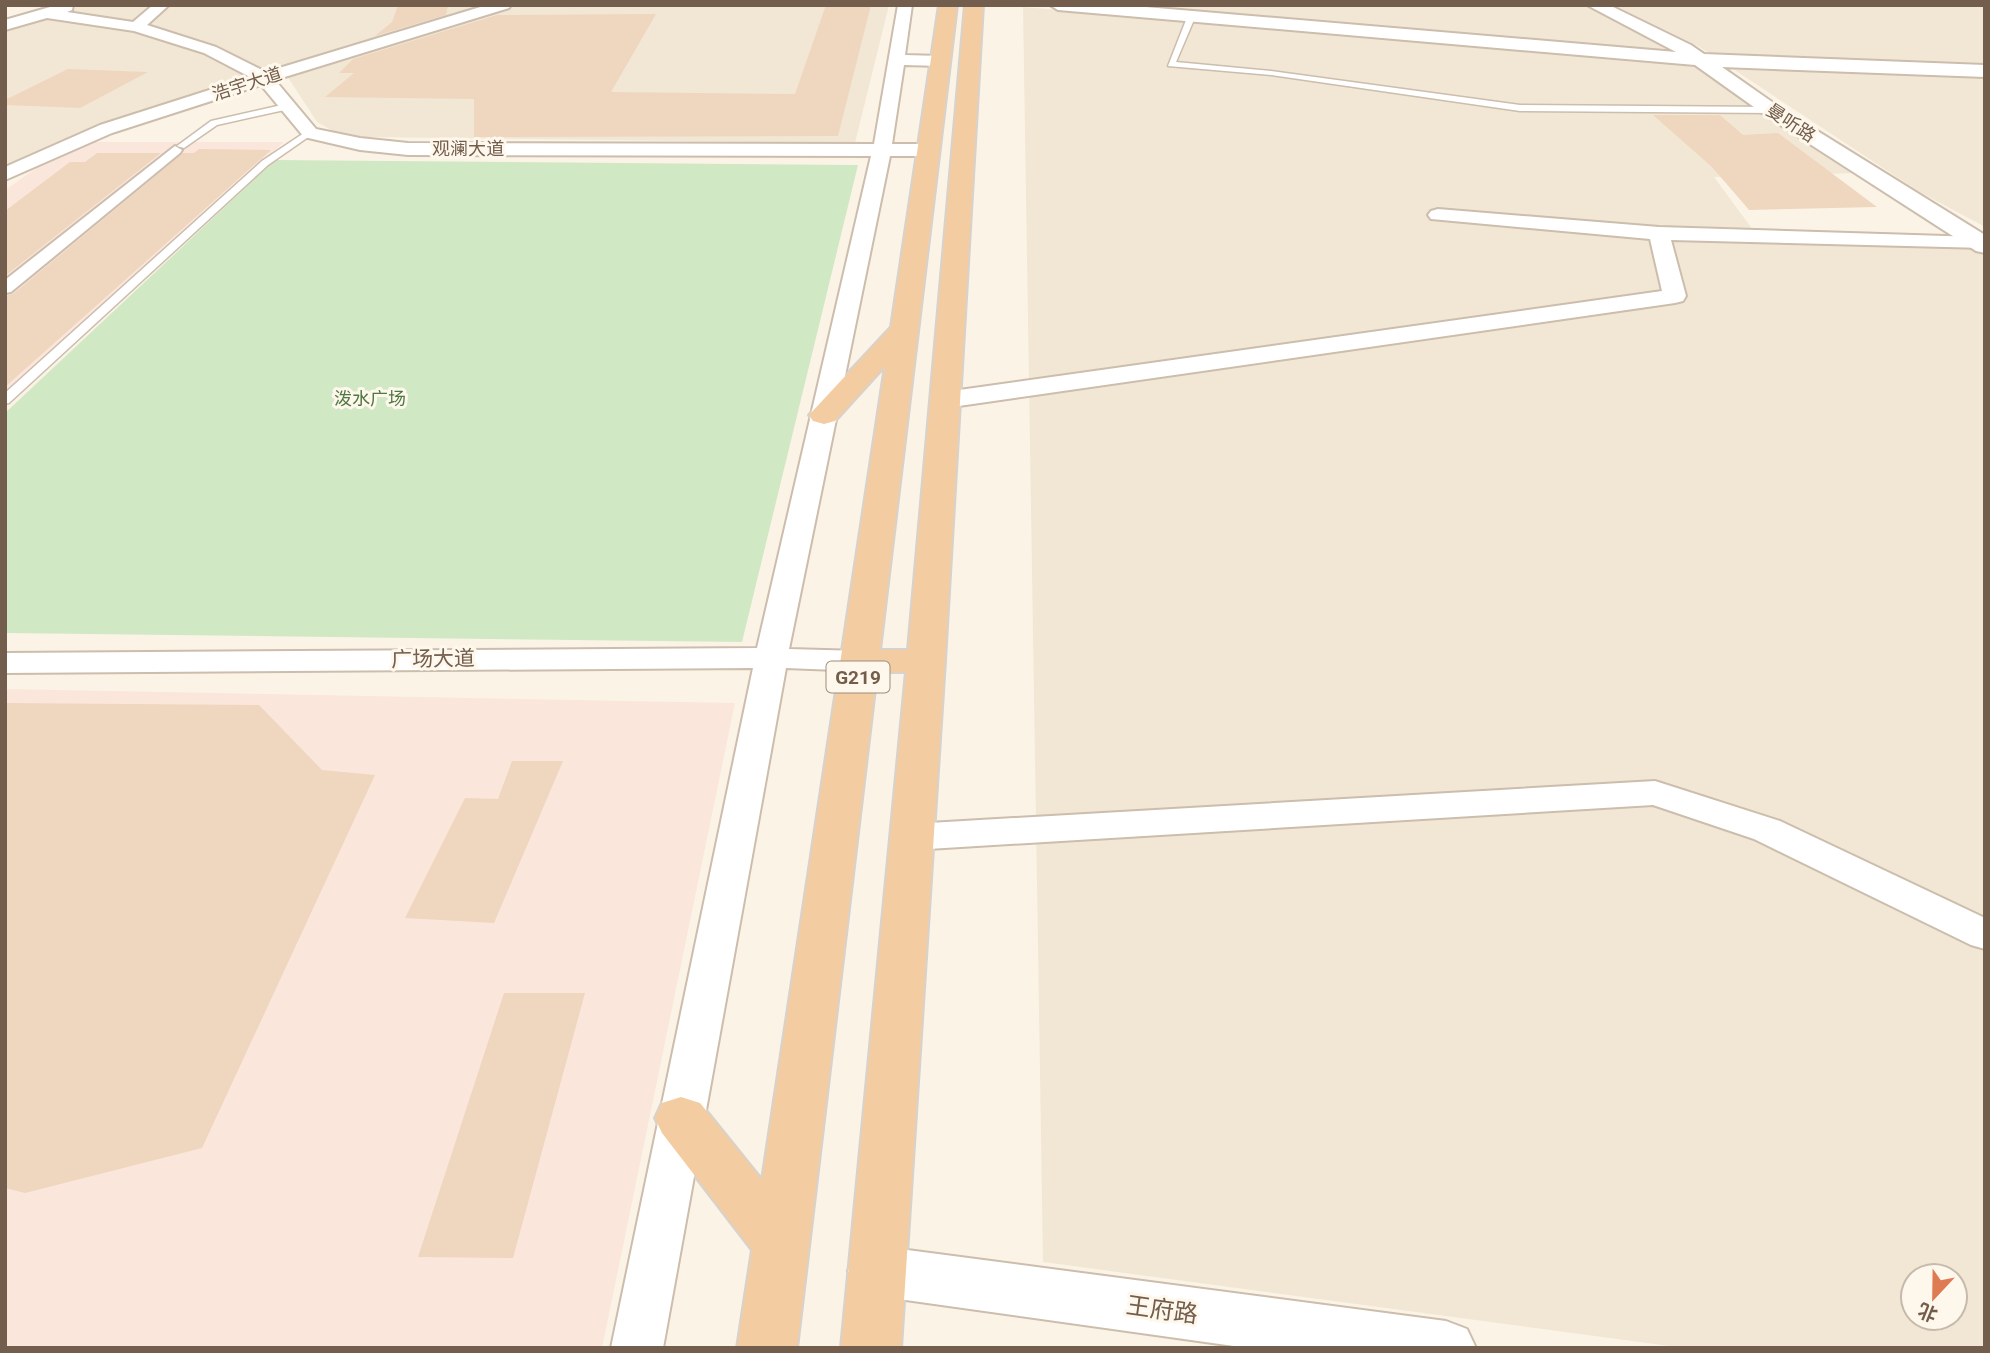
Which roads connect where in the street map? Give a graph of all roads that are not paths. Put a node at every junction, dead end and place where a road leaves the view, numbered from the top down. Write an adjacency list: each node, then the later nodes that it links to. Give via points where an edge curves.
1 (73, 5): 9 (street)
2 (162, 5): 12 (street)
3 (905, 5): 13 (street)
4 (947, 5): 15 (highway, G219)
5 (974, 5): 31 (highway)
6 (1058, 5): 10 (street)
7 (499, 8): 17 (street, 浩宇大道)
8 (1608, 8): 14 (street, 曼听路)
9 (47, 13): 11 (street); 12 (street)
10 (1192, 15): 14 (street); 19 (lane, via 1171,64 1520,107)
11 (5, 25)
12 (136, 27): 17 (street, via 210,50)
13 (897, 60): 15 (street); 22 (street)
14 (1700, 60): 16 (street); 19 (street, 曼听路)
15 (940, 61): 23 (highway, G219)
16 (1985, 71)
17 (264, 78): 18 (street); 24 (street, 浩宇大道, via 106,129)
18 (286, 107): 20 (street); 21 (lane, via 214,122)
19 (1771, 110): 27 (street, 曼听路)
20 (310, 133): 22 (street, 观澜大道, via 408,149); 30 (lane, via 265,163)
21 (178, 148): 28 (street)
22 (882, 150): 23 (street, 观澜大道); 32 (street)
23 (927, 150): 29 (highway, G219)
24 (5, 174)
25 (1438, 215): 26 (street)
26 (1659, 233): 27 (street); 31 (street, via 1675,296)
27 (1981, 245)
28 (5, 288)
29 (903, 330): 32 (highway); 34 (highway, G219)
30 (5, 400)
31 (945, 400): 35 (highway)
32 (824, 415): 33 (street)
33 (771, 657): 34 (street, 广场大道); 36 (street, 广场大道); 39 (street)
34 (860, 661): 35 (highway); 40 (highway, G219)
35 (926, 661): 37 (highway)
36 (5, 663)
37 (912, 837): 38 (street, via 1655,793 1767,830); 41 (highway)
38 (1985, 935)
39 (681, 1118): 40 (highway); 42 (street)
40 (781, 1245): 43 (highway, G219)
41 (877, 1271): 44 (highway); 45 (street, 王府路)
42 (637, 1348)
43 (767, 1348)
44 (871, 1348)
45 (1446, 1348)

